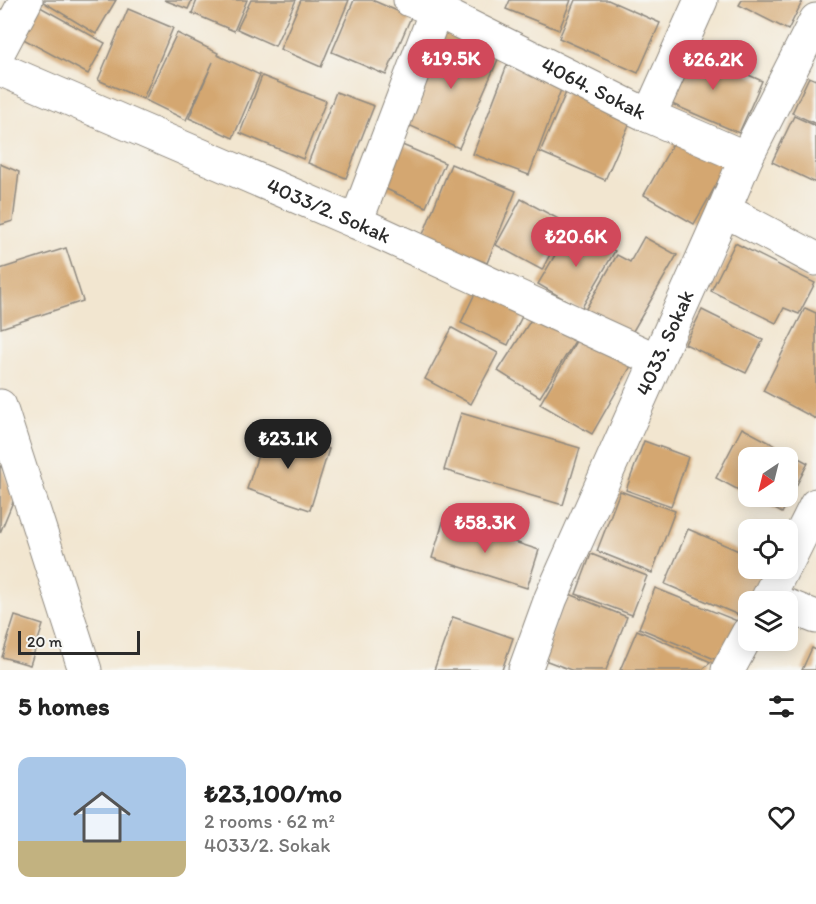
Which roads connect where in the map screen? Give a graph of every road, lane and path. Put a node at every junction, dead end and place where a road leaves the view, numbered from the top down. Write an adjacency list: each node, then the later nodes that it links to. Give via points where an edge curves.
1 (26, 0): 5 (street)
2 (701, 0): 7 (street)
3 (429, 3): 7 (street, 4064. Sokak); 10 (street)
4 (816, 20): 8 (street, 4033. Sokak)
5 (0, 49)
6 (0, 69): 10 (street, 4033/2. Sokak)
7 (649, 116): 8 (street, 4064. Sokak)
8 (746, 158): 9 (street, 4033. Sokak)
9 (724, 210): 11 (street); 12 (street, 4033. Sokak)
10 (356, 222): 12 (street, 4033/2. Sokak)
11 (816, 259)
12 (656, 360): 20 (street, 4033. Sokak, via 551,598)
13 (0, 406): 19 (street)
14 (816, 505): 15 (street)
15 (798, 541)
16 (798, 610): 17 (street)
17 (816, 617)
18 (738, 651): 21 (street)
19 (85, 670)
20 (525, 670)
21 (728, 670)

